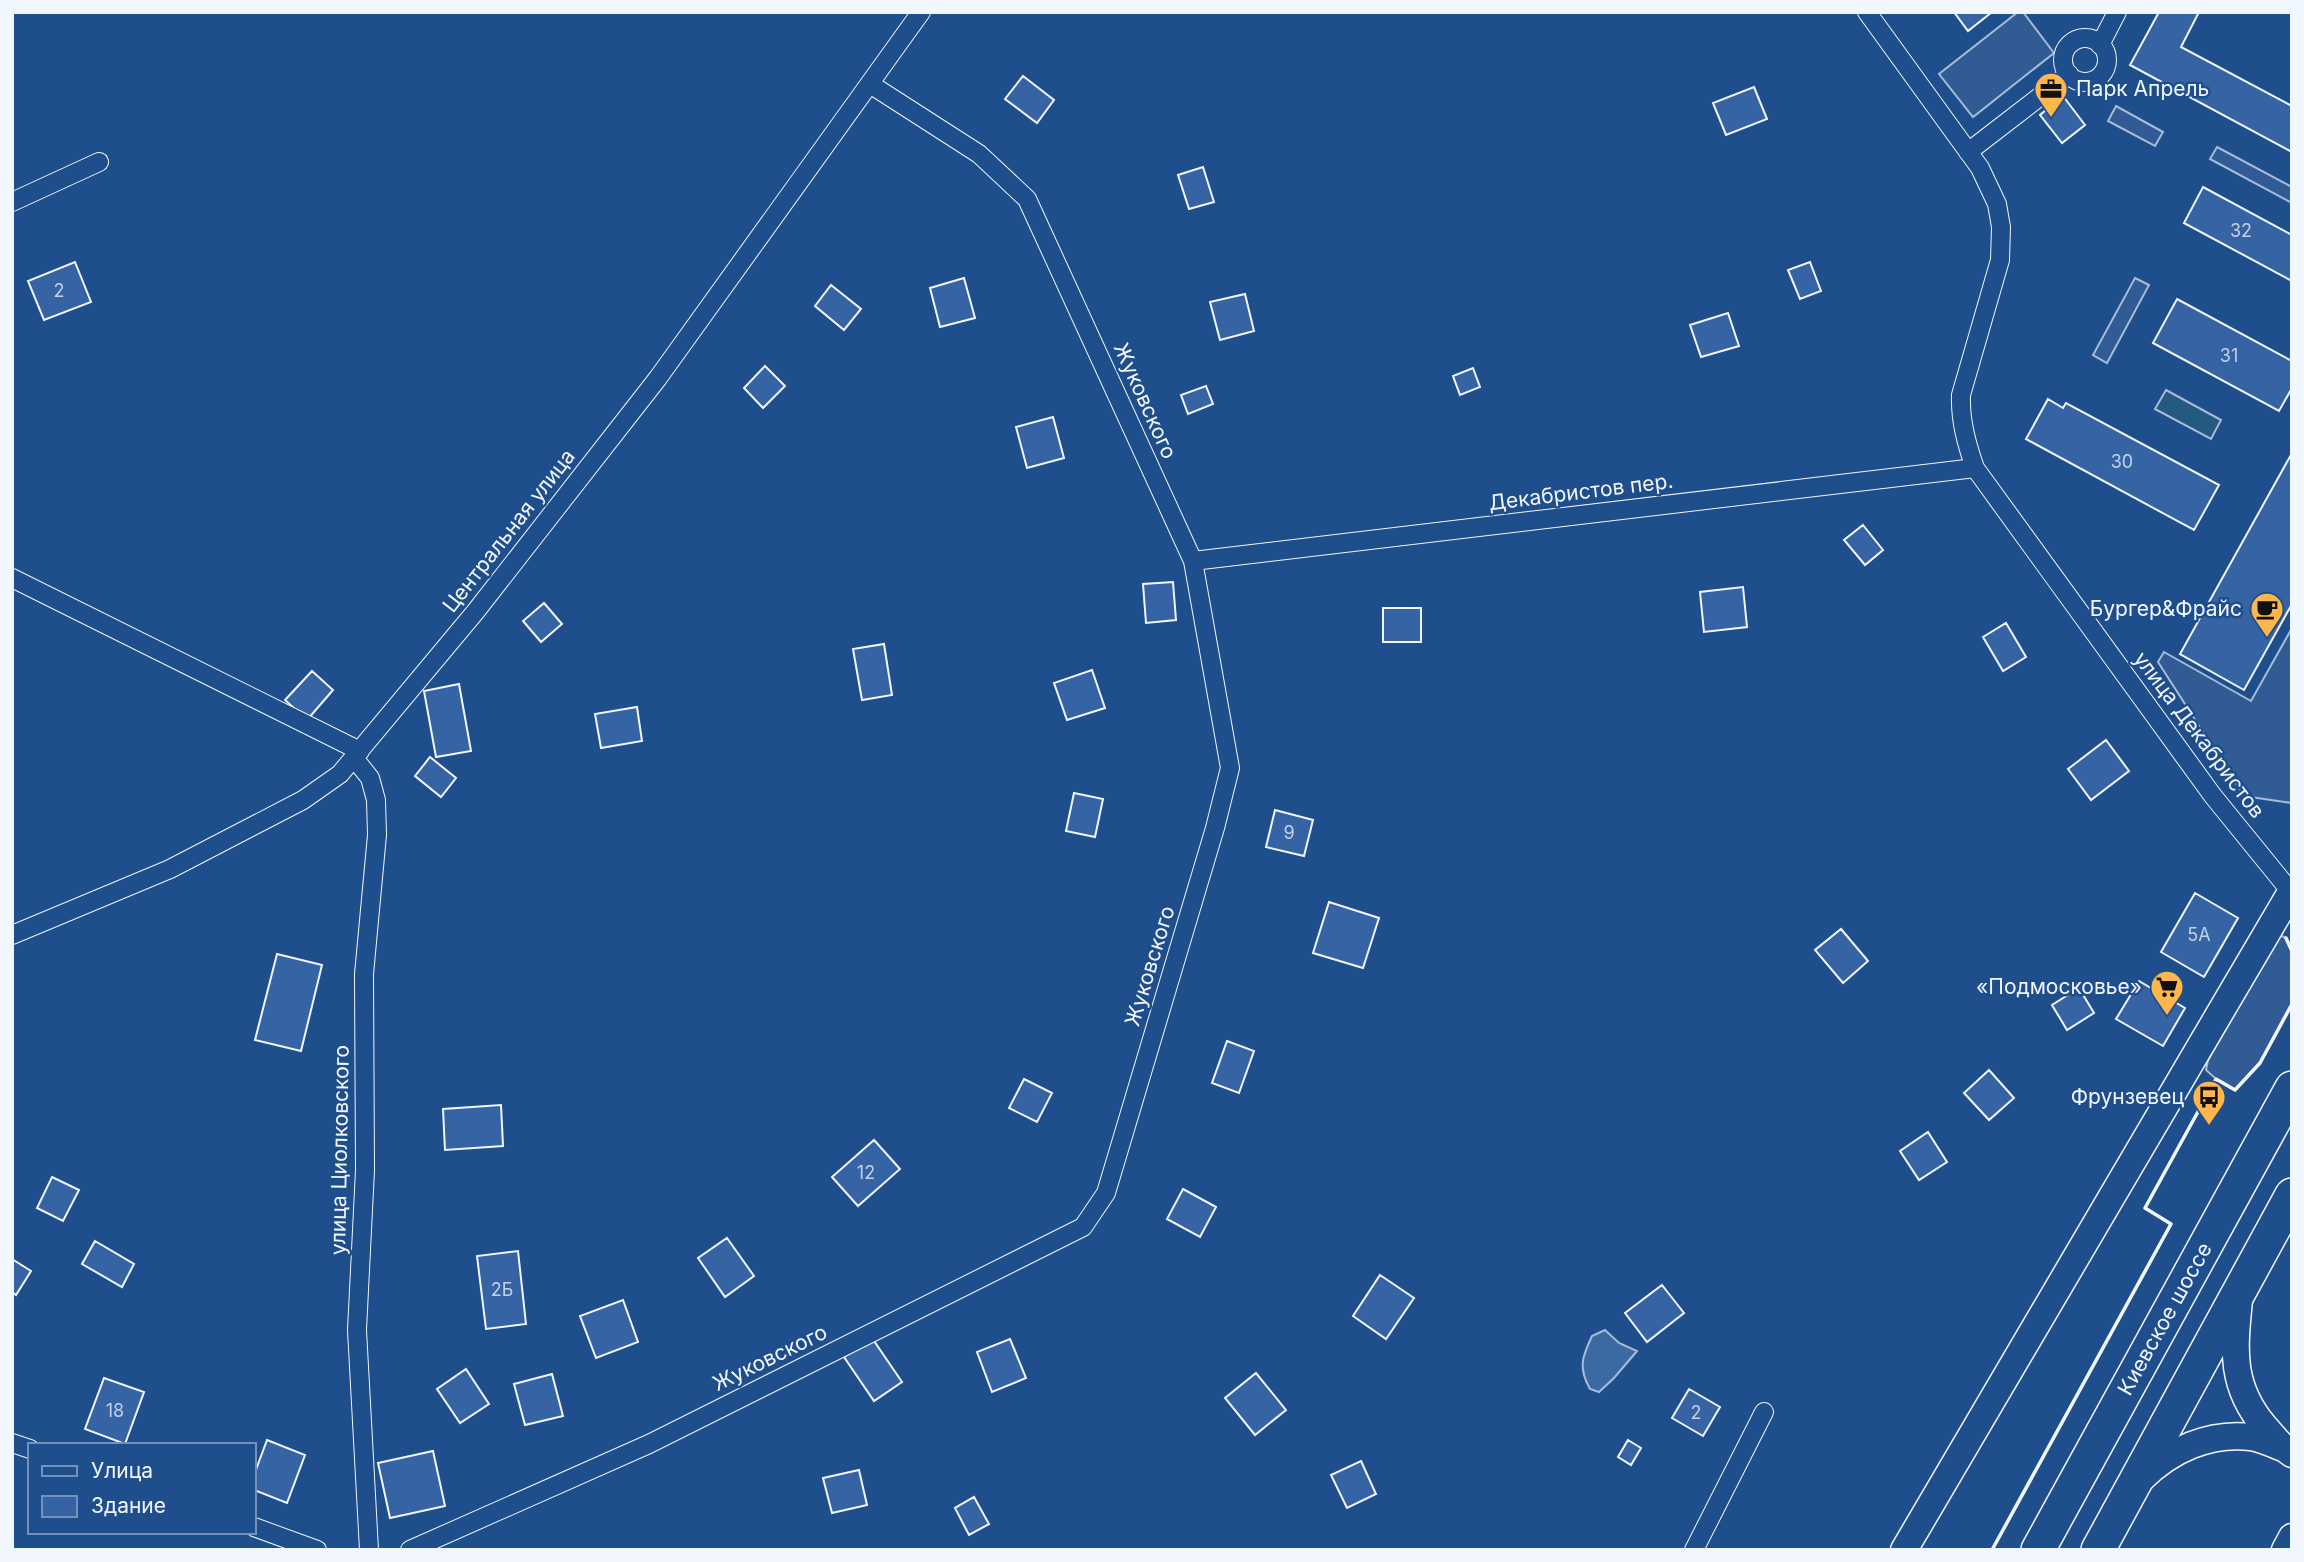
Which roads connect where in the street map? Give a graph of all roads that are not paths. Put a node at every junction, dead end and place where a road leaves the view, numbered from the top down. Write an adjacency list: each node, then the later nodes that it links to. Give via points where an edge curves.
1 (921, 12): 6 (street, Центральная улица)
2 (1867, 12): 7 (street, улица Декабристов)
3 (2117, 12): 4 (street)
4 (2100, 44): 5 (street, via 2089,39 2071,44 2064,60); 5 (street, via 2107,61 2102,75 2089,82)
5 (2068, 75): 7 (street)
6 (870, 84): 11 (street, Жуковского, via 979,154 1027,199); 13 (street, Центральная улица, via 657,378)
7 (1968, 152): 10 (street, улица Декабристов, via 1990,187 2001,227 2000,260 1961,396 1964,430)
8 (99, 162): 9 (street)
9 (12, 202)
10 (1975, 468): 11 (street, Декабристов пер.); 14 (street, улица Декабристов, via 2213,796)
11 (1193, 561): 27 (street, Жуковского, via 1230,768 1105,1193 1083,1227 649,1444)
12 (12, 578): 13 (street)
13 (357, 755): 16 (street, Центральная улица, via 340,774 303,800 170,869); 26 (street, улица Циолковского, via 376,800 377,835 364,974 365,1170 357,1330)
14 (2291, 893): 15 (street)
15 (2280, 926): 29 (street)
16 (12, 935)
17 (2292, 1088): 30 (highway, Киевское шоссе)
18 (2292, 1195): 19 (highway)
19 (2239, 1291): 21 (street, via 2234,1342 2237,1375 2256,1417); 22 (highway)
20 (1764, 1412): 28 (street)
21 (2287, 1451): 22 (street, via 2254,1438 2193,1444 2163,1460)
22 (2131, 1490): 31 (highway)
23 (256, 1528): 25 (street)
24 (2292, 1537): 32 (street)
25 (317, 1550)
26 (369, 1550)
27 (410, 1550)
28 (1694, 1550)
29 (1904, 1550)
30 (2038, 1550)
31 (2098, 1550)
32 (2285, 1550)

